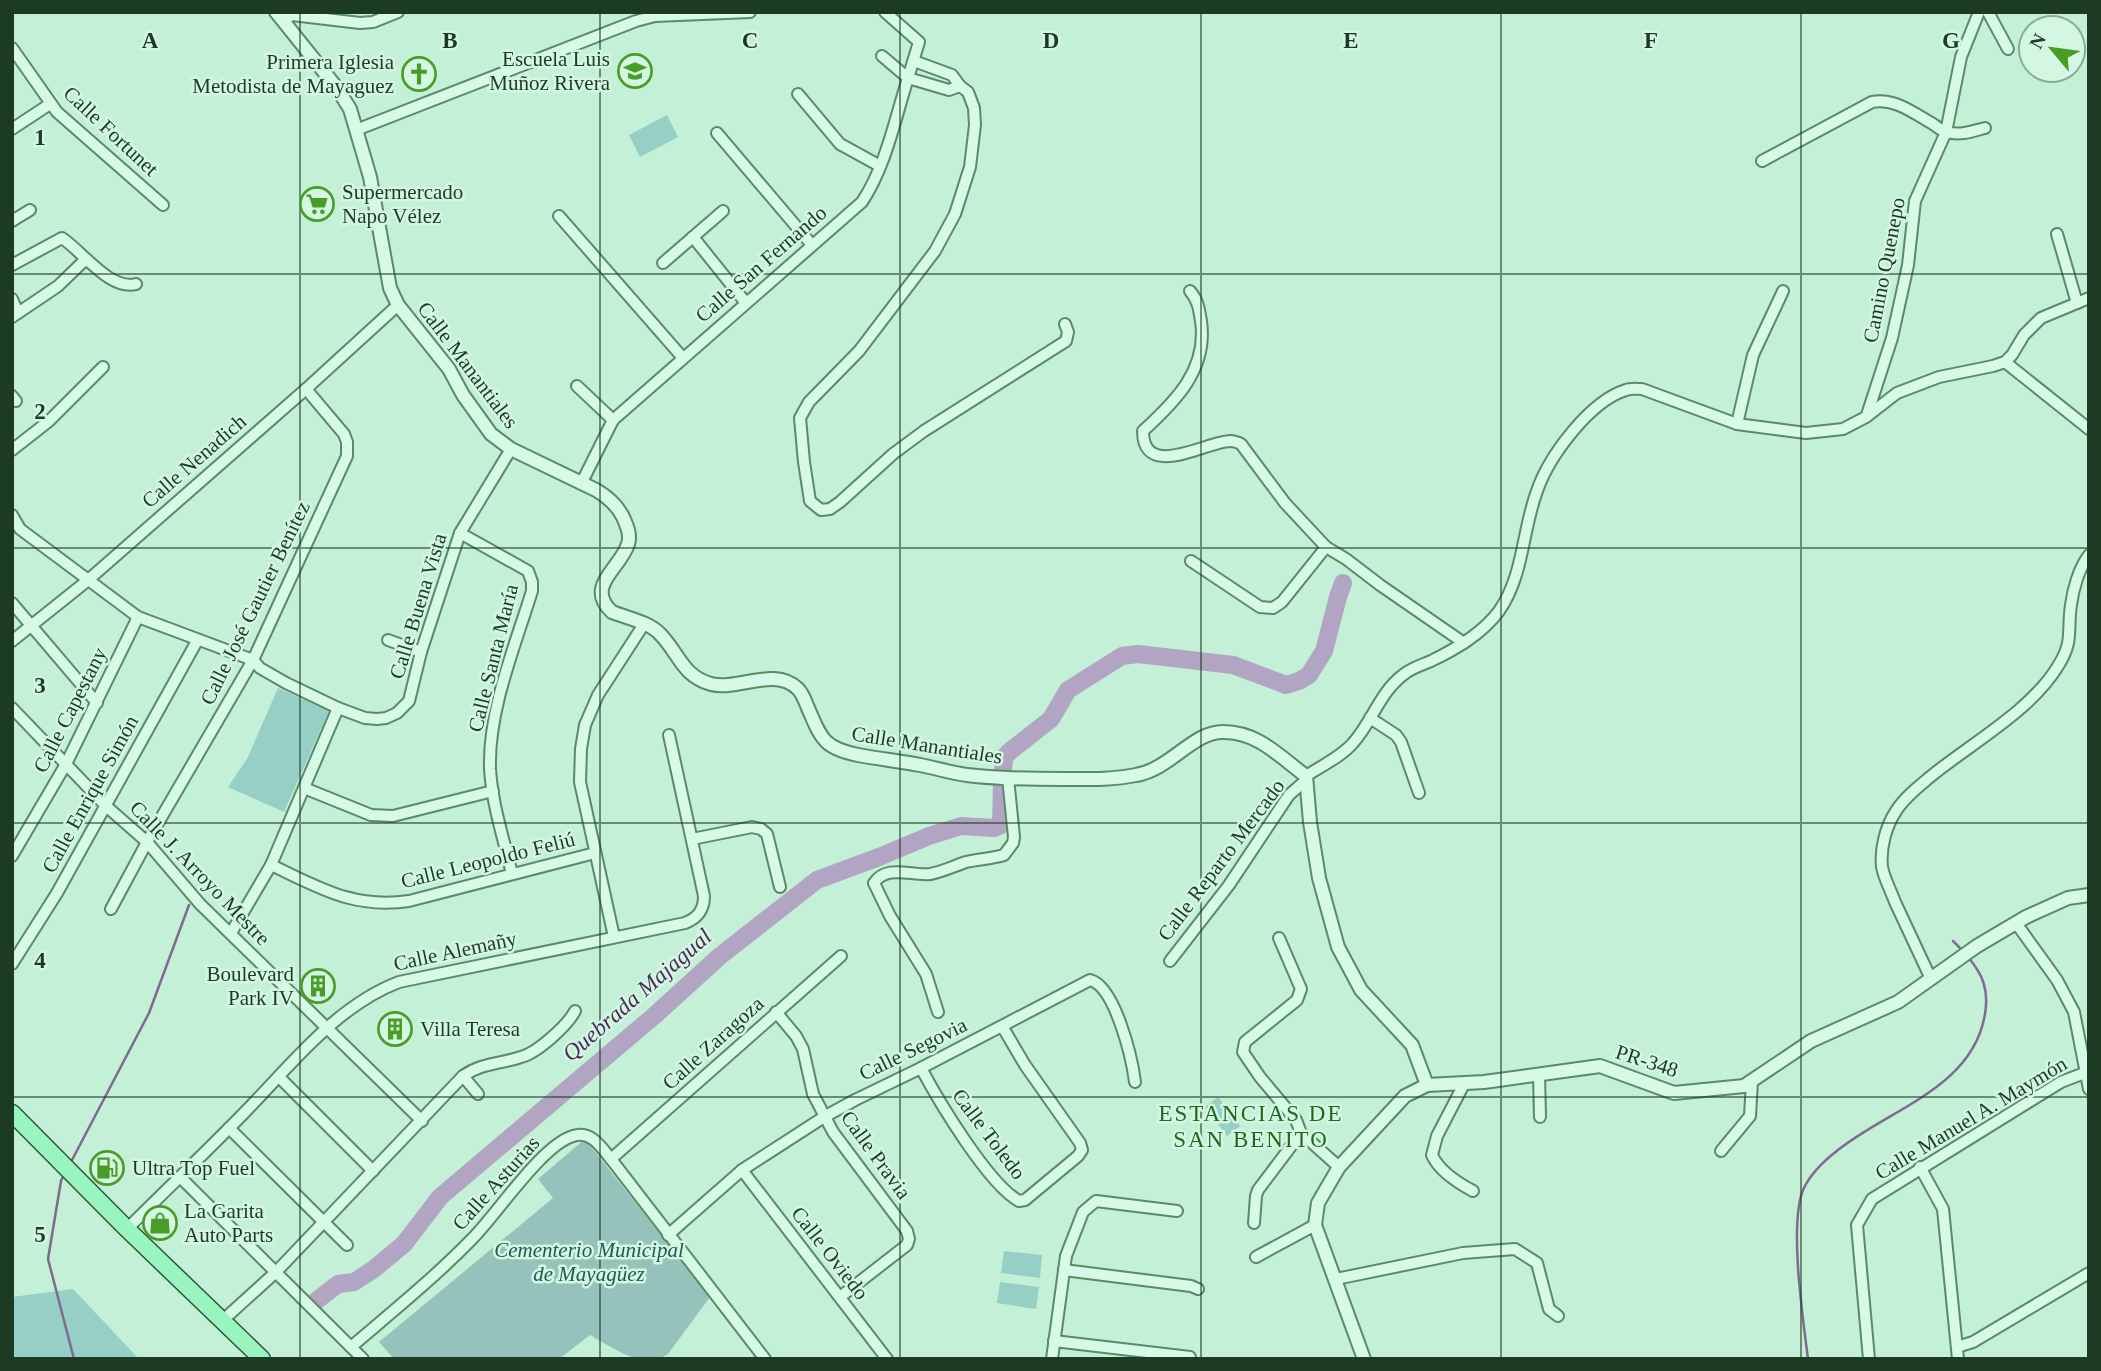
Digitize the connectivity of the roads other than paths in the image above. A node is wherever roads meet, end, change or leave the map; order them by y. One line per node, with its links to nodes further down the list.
1 (398, 12): 6 (street)
2 (750, 12): 17 (street)
3 (885, 12): 10 (street)
4 (1979, 12): 19 (street, Camino Quenepo)
5 (1988, 12): 7 (street)
6 (280, 16): 17 (street, Calle Manantiales)
7 (2008, 49)
8 (13, 50): 14 (street, Calle Fortunet)
9 (882, 56): 11 (street)
10 (914, 61): 11 (street, Calle San Fernando); 12 (street)
11 (908, 78): 12 (street); 21 (street, Calle San Fernando)
12 (960, 86): 42 (street)
13 (797, 94): 21 (street)
14 (50, 104): 16 (street); 22 (street, Calle Fortunet)
15 (1985, 128): 19 (street)
16 (12, 129)
17 (356, 130): 40 (street, Calle Manantiales)
18 (717, 132): 29 (street)
19 (1946, 132): 20 (street); 48 (street, Camino Quenepo)
20 (1762, 161)
21 (880, 166): 29 (street, Calle San Fernando)
22 (163, 205)
23 (30, 210): 26 (street)
24 (723, 211): 28 (street)
25 (559, 216): 43 (street)
26 (12, 221)
27 (2057, 234): 39 (street)
28 (693, 237): 31 (street); 38 (street)
29 (812, 245): 38 (street, Calle San Fernando)
30 (86, 259): 32 (street); 33 (street); 41 (street)
31 (663, 262)
32 (12, 265)
33 (136, 284)
34 (1190, 291): 58 (street)
35 (1783, 291): 50 (street)
36 (2089, 298): 39 (street)
37 (12, 299): 41 (street)
38 (746, 303): 43 (street, Calle San Fernando)
39 (2077, 303): 44 (street)
40 (398, 305): 47 (street, Calle Nenadich); 52 (street, Calle Manantiales)
41 (15, 315)
42 (1065, 324)
43 (683, 358): 49 (street, Calle San Fernando)
44 (2005, 362): 48 (street, Calle Reparto Mercado); 51 (street)
45 (103, 367): 53 (street)
46 (577, 386): 49 (street)
47 (306, 389): 61 (street, Calle Nenadich); 71 (street, Calle José Gautier Benítez)
48 (1866, 417): 50 (street, Calle Reparto Mercado)
49 (613, 420): 54 (street, Calle San Fernando)
50 (1737, 424): 69 (street, Calle Reparto Mercado)
51 (2089, 429)
52 (511, 449): 54 (street, Calle Manantiales); 57 (street, Calle Buena Vista)
53 (12, 450)
54 (582, 482): 64 (street, Calle Manantiales)
55 (12, 515): 56 (street, Calle Buena Vista)
56 (16, 533): 61 (street, Calle Buena Vista)
57 (460, 533): 70 (street, Calle Buena Vista); 81 (street, Calle Santa María)
58 (1326, 547): 60 (street); 69 (street)
59 (2089, 555): 100 (street)
60 (1191, 561)
61 (87, 580): 63 (street, Calle Buena Vista); 65 (street, Calle Nenadich)
62 (12, 603): 65 (street)
63 (138, 617): 66 (street, Calle Buena Vista); 72 (street, Calle Capestany)
64 (644, 624): 78 (street, Calle Manantiales); 86 (street)
65 (31, 626): 68 (street, Calle Nenadich); 72 (street)
66 (197, 640): 71 (street, Calle Buena Vista); 83 (street, Calle Enrique Simón)
67 (388, 640): 70 (street)
68 (12, 641)
69 (1464, 643): 75 (street, Calle Reparto Mercado)
70 (421, 652): 74 (street, Calle Buena Vista)
71 (253, 660): 74 (street, Calle Buena Vista); 85 (street, Calle José Gautier Benítez)
72 (97, 703): 77 (street, Calle Capestany)
73 (12, 708): 77 (street, Calle J. Arroyo Mestre)
74 (338, 708): 80 (street)
75 (1370, 718): 79 (street, Calle Reparto Mercado); 82 (street)
76 (669, 735): 84 (street, Calle Alemañy)
77 (66, 764): 83 (street, Calle J. Arroyo Mestre); 87 (street, Calle Capestany)
78 (1008, 778): 79 (street, Calle Manantiales); 103 (street)
79 (1305, 779): 98 (street, Calle Reparto Mercado); 114 (street)
80 (304, 788): 81 (street); 88 (street)
81 (493, 791): 89 (street, Calle Santa María)
82 (1419, 793)
83 (106, 806): 85 (street, Calle J. Arroyo Mestre); 99 (street, Calle Enrique Simón)
84 (692, 839): 90 (street); 95 (street, Calle Alemañy)
85 (147, 842): 92 (street, Calle José Gautier Benítez); 94 (street, Calle J. Arroyo Mestre)
86 (595, 853): 89 (street, Calle Leopoldo Feliú); 95 (street)
87 (12, 856)
88 (271, 865): 89 (street, Calle Leopoldo Feliú); 94 (street)
89 (512, 874)
90 (780, 887)
91 (2089, 895): 93 (street, PR-348 / PR-348)
92 (111, 909)
93 (2016, 923): 100 (street, PR-348 / PR-348); 107 (street)
94 (231, 933): 105 (street, Calle J. Arroyo Mestre)
95 (614, 937): 105 (street, Calle Alemañy)
96 (1279, 938): 122 (street)
97 (841, 956): 102 (street, Calle Zaragoza)
98 (1170, 961)
99 (12, 964)
100 (1931, 979): 111 (street, PR-348 / PR-348)
101 (575, 1011): 109 (street)
102 (776, 1012): 118 (street, Calle Pravia); 124 (street, Calle Zaragoza)
103 (938, 1012)
104 (1002, 1026): 106 (street, Calle Segovia); 106 (street, Calle Toledo); 112 (street, Calle Segovia)
105 (327, 1027): 110 (street, Calle Alemañy); 120 (street, Calle J. Arroyo Mestre)
106 (921, 1068): 118 (street, Calle Segovia)
107 (2087, 1072): 115 (street); 126 (street, Calle Manuel A. Maymón)
108 (1539, 1075): 111 (street, PR-348 / PR-348); 113 (street, PR-348 / PR-348); 119 (street)
109 (463, 1076): 116 (street); 120 (street)
110 (279, 1077): 121 (street, Calle Alemañy); 128 (street)
111 (1752, 1081): 123 (street)
112 (1135, 1082)
113 (1464, 1084): 114 (street, PR-348 / PR-348); 130 (street)
114 (1427, 1085): 125 (street)
115 (2089, 1089)
116 (478, 1094)
117 (12, 1113): 135 (main road)
118 (824, 1117): 127 (street, Calle Segovia); 144 (street, Calle Pravia)
119 (1540, 1117)
120 (422, 1121): 128 (street)
121 (229, 1128): 129 (street, Calle Alemañy); 132 (street)
122 (1301, 1133): 125 (street); 133 (street)
123 (1721, 1152)
124 (611, 1159): 136 (street, Calle Asturias); 148 (street, Calle Asturias)
125 (1339, 1167): 134 (street)
126 (1920, 1167): 149 (street); 157 (street, Calle Manuel A. Maymón)
127 (742, 1170): 136 (street, Calle Segovia); 144 (street, Calle Oviedo)
128 (373, 1171): 132 (street)
129 (180, 1177): 135 (street, Calle Alemañy); 140 (street)
130 (1473, 1191)
131 (1177, 1211): 139 (street)
132 (324, 1222): 137 (street); 140 (street)
133 (1254, 1223)
134 (1315, 1225): 138 (street); 142 (street)
135 (127, 1229): 146 (main road)
136 (668, 1235): 153 (street, Calle Asturias)
137 (347, 1245)
138 (1256, 1257)
139 (1064, 1270): 143 (street); 147 (street)
140 (276, 1272): 146 (street); 148 (street)
141 (2089, 1273): 149 (street)
142 (1336, 1279): 145 (street); 156 (street)
143 (1198, 1289)
144 (840, 1297): 154 (street, Calle Oviedo)
145 (1558, 1316)
146 (222, 1321): 151 (main road)
147 (1055, 1341): 150 (street); 155 (street)
148 (351, 1347): 152 (street)
149 (1958, 1353)
150 (1190, 1357)
151 (262, 1359)
152 (363, 1359)
153 (765, 1359)
154 (887, 1359)
155 (1052, 1359)
156 (1364, 1359)
157 (1869, 1359)

